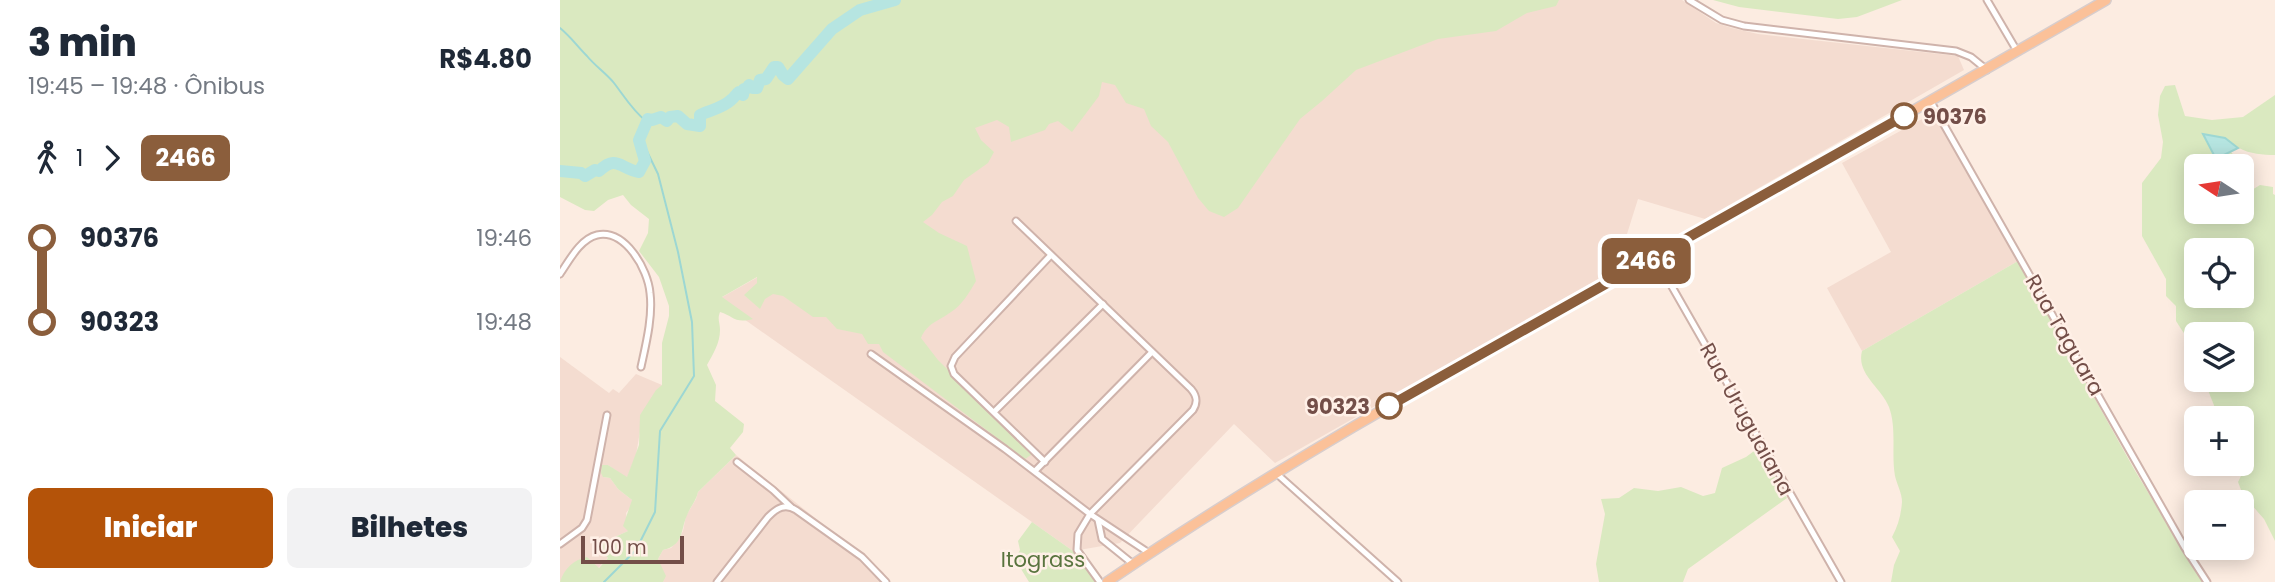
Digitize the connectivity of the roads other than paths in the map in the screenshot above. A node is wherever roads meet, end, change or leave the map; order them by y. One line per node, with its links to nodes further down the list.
1 (1689, 0): 5 (street)
2 (1987, 0): 4 (street)
3 (2106, 0): 4 (main road)
4 (2017, 51): 5 (main road)
5 (1987, 70): 6 (main road)
6 (1931, 102): 9 (main road); 34 (street, Rua Taguara)
7 (1016, 221): 8 (street)
8 (1051, 255): 11 (street); 15 (street)
9 (1655, 257): 22 (main road); 33 (street, Rua Uruguaiana)
10 (560, 274): 14 (street)
11 (1103, 304): 12 (street); 15 (street)
12 (1152, 352): 19 (street); 24 (street)
13 (871, 354): 20 (street)
14 (641, 367)
15 (995, 411): 17 (street)
16 (607, 415): 26 (street)
17 (1037, 454): 19 (street); 20 (street)
18 (737, 462): 23 (street)
19 (1045, 462): 21 (street)
20 (1026, 464): 21 (street)
21 (1035, 471): 24 (street)
22 (1277, 474): 27 (main road); 32 (street)
23 (791, 507): 29 (street); 30 (street)
24 (1090, 514): 25 (street); 31 (street)
25 (1098, 520): 27 (street); 28 (street)
26 (560, 544)
27 (1149, 554): 28 (main road)
28 (1133, 564): 31 (main road)
29 (718, 582)
30 (886, 582)
31 (1106, 582)
32 (1398, 582)
33 (1841, 582)
34 (2207, 582)

